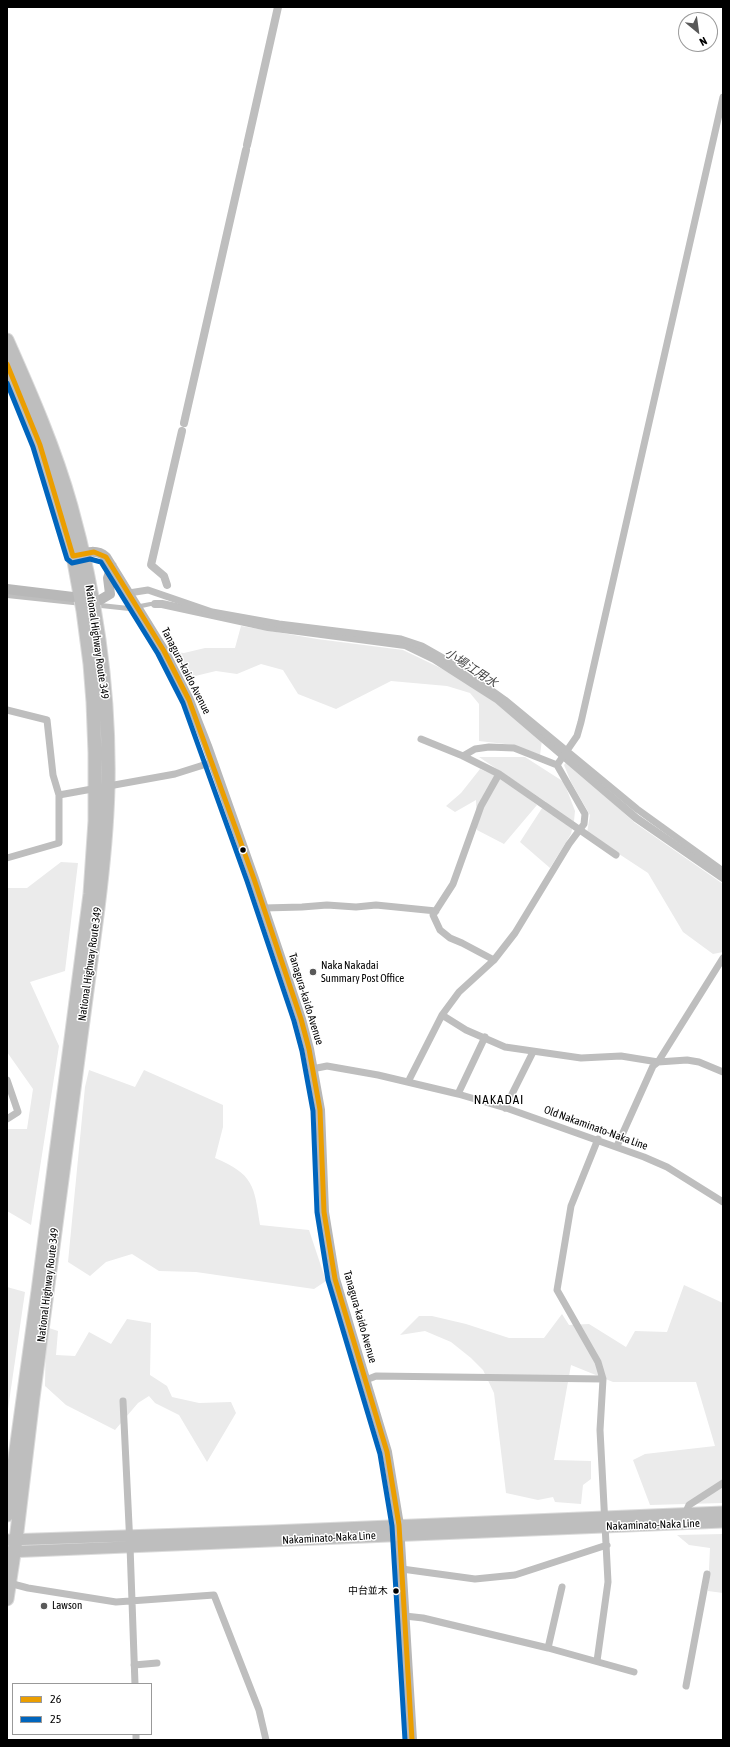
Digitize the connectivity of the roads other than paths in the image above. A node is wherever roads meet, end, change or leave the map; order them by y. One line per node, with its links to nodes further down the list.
1 (723, 97): 13 (street)
2 (7, 340): 4 (highway, National Highway Route 349)
3 (7, 364): 4 (highway, National Highway Route 349)
4 (78, 555): 5 (street, Tanagura-kaido Avenue); 16 (highway, National Highway Route 349)
5 (112, 566): 7 (street, Tanagura-kaido Avenue); 9 (street)
6 (7, 589): 8 (street)
7 (129, 593): 13 (street); 14 (street, Tanagura-kaido Avenue)
8 (73, 597)
9 (100, 600)
10 (7, 710): 17 (street)
11 (421, 739): 12 (street)
12 (463, 756): 13 (street); 15 (street)
13 (562, 757): 18 (street); 21 (street)
14 (213, 762): 16 (street); 22 (street, Tanagura-kaido Avenue)
15 (499, 774): 18 (street); 23 (street)
16 (102, 788): 17 (street); 40 (highway, National Highway Route 349)
17 (59, 795): 20 (street)
18 (579, 830): 19 (street); 25 (street)
19 (616, 855)
20 (7, 858)
21 (723, 871)
22 (264, 908): 23 (street); 30 (street, Tanagura-kaido Avenue)
23 (436, 911): 25 (street)
24 (723, 958): 29 (street)
25 (494, 960): 26 (street)
26 (442, 1015): 27 (street); 33 (street)
27 (485, 1037): 28 (street); 34 (street)
28 (533, 1052): 29 (street); 35 (street)
29 (658, 1062): 31 (street); 38 (street)
30 (312, 1069): 33 (street, Old Nakaminato-Naka Line); 42 (street, Tanagura-kaido Avenue)
31 (723, 1072)
32 (7, 1080): 36 (street)
33 (408, 1082): 34 (street, Old Nakaminato-Naka Line)
34 (458, 1094): 35 (street, Old Nakaminato-Naka Line)
35 (505, 1108): 37 (street, Old Nakaminato-Naka Line)
36 (7, 1119)
37 (598, 1140): 38 (street, Old Nakaminato-Naka Line); 41 (street)
38 (617, 1146): 39 (street, Old Nakaminato-Naka Line)
39 (723, 1202)
40 (45, 1270): 47 (highway, National Highway Route 349); 53 (highway, National Highway Route 349)
41 (603, 1379): 42 (street); 48 (street)
42 (366, 1380): 50 (street, Tanagura-kaido Avenue)
43 (123, 1401): 51 (street)
44 (723, 1483): 46 (street)
45 (723, 1512): 46 (main road, Nakaminato-Naka Line)
46 (685, 1514): 48 (main road, Nakaminato-Naka Line)
47 (7, 1515)
48 (605, 1522): 49 (main road, Nakaminato-Naka Line); 50 (main road, Nakaminato-Naka Line); 52 (street)
49 (723, 1522)
50 (400, 1530): 51 (main road, Nakaminato-Naka Line); 54 (street, Tanagura-kaido Avenue)
51 (130, 1541): 53 (main road, Nakaminato-Naka Line); 59 (street)
52 (607, 1545): 54 (street); 62 (street)
53 (11, 1546): 56 (highway, National Highway Route 349)
54 (402, 1569): 60 (street, Tanagura-kaido Avenue)
55 (707, 1574): 67 (street)
56 (9, 1583): 58 (highway, National Highway Route 349); 59 (street)
57 (562, 1587): 61 (street)
58 (7, 1599)
59 (132, 1601): 64 (street); 68 (street)
60 (405, 1616): 61 (street); 69 (street, Tanagura-kaido Avenue)
61 (548, 1648): 62 (street)
62 (597, 1661): 65 (street)
63 (156, 1663): 64 (street)
64 (134, 1665): 66 (street)
65 (634, 1672)
66 (134, 1683)
67 (686, 1686)
68 (266, 1740)
69 (412, 1740)

